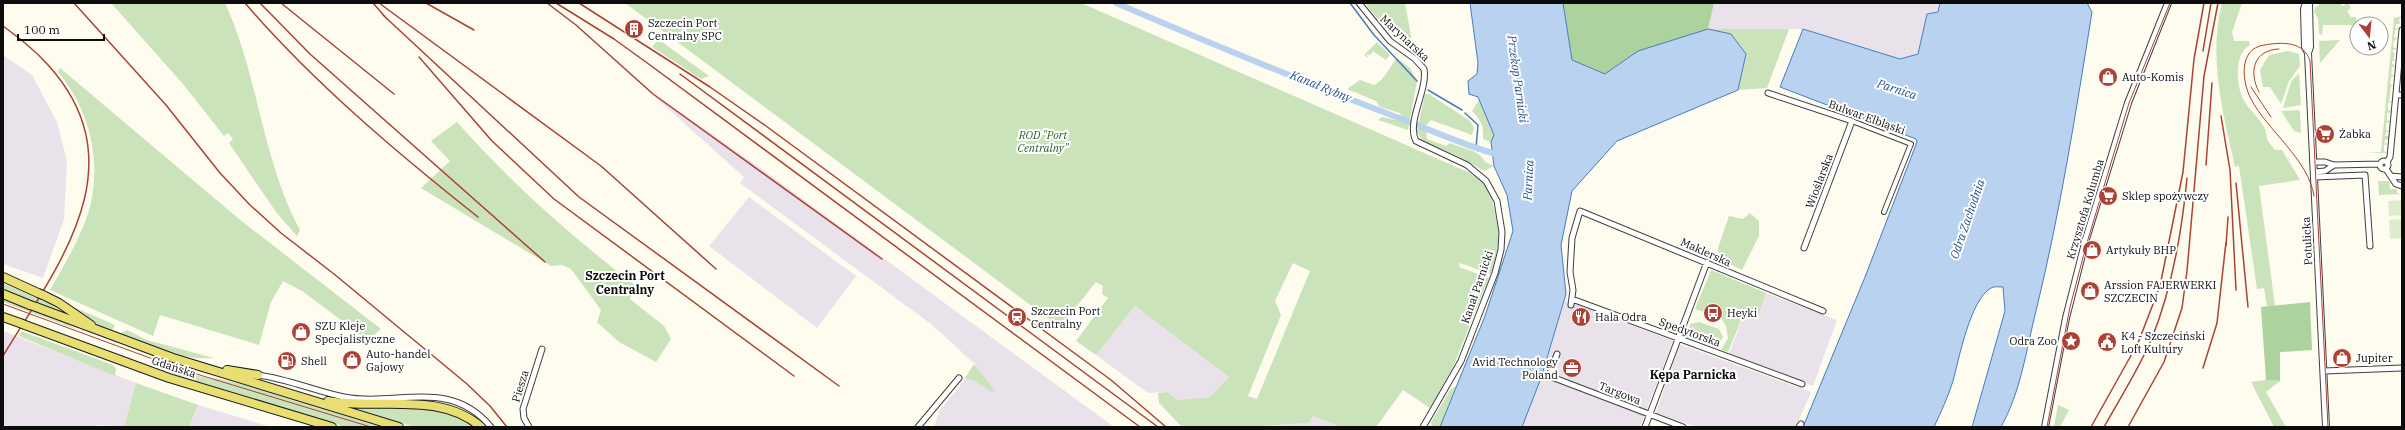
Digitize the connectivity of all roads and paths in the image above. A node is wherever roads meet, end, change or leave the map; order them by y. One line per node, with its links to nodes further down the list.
1 (1359, 3): 10 (street, Marynarska)
2 (2168, 3): 53 (street, Krzysztofa Kolumba)
3 (2308, 3): 11 (street, Potulicka)
4 (2402, 30): 5 (street)
5 (2401, 58): 7 (street)
6 (1768, 93): 9 (street, Bulwar Elbląski)
7 (2396, 94): 8 (street); 12 (street)
8 (2402, 95)
9 (1852, 121): 20 (street, Bulwar Elbląski); 22 (street, Wioślarska)
10 (1414, 138): 50 (street, Kanał Parnicki)
11 (2313, 162): 14 (street); 16 (street, Potulicka)
12 (2387, 162): 13 (street); 15 (street)
13 (2380, 164): 14 (street); 15 (street)
14 (2334, 165): 16 (street)
15 (2386, 169): 17 (street)
16 (2314, 174): 21 (street); 36 (street, Potulicka)
17 (2391, 176): 18 (street); 19 (street)
18 (2402, 177)
19 (2402, 186)
20 (1884, 212)
21 (2370, 246)
22 (1804, 248)
23 (1707, 262): 26 (street, Maklerska); 28 (street, Maklerska); 31 (street)
24 (3, 277): 30 (main road)
25 (3, 294): 30 (main road, Gdańska)
26 (1572, 299): 27 (street); 31 (street, Spedytorska)
27 (1571, 305)
28 (1822, 311)
29 (3, 318): 42 (main road, Gdańska)
30 (96, 330): 34 (main road, Gdańska)
31 (1678, 338): 39 (street, Spedytorska); 41 (street)
32 (542, 349): 48 (street, Piesza)
33 (1557, 354): 41 (street, Targowa)
34 (202, 367): 37 (main road); 40 (main road, Gdańska)
35 (2402, 368): 36 (street)
36 (2324, 371): 54 (street, Potulicka)
37 (258, 375): 47 (street)
38 (959, 378): 49 (street)
39 (1802, 384)
40 (288, 393): 45 (main road, Gdańska); 46 (main road)
41 (1650, 415): 51 (street); 52 (street, Targowa)
42 (299, 417): 43 (main road); 44 (main road, Gdańska)
43 (320, 427)
44 (332, 427)
45 (399, 427)
46 (481, 427)
47 (491, 427)
48 (529, 427)
49 (918, 427)
50 (1423, 427)
51 (1645, 427)
52 (1683, 427)
53 (2045, 427)
54 (2326, 427)

